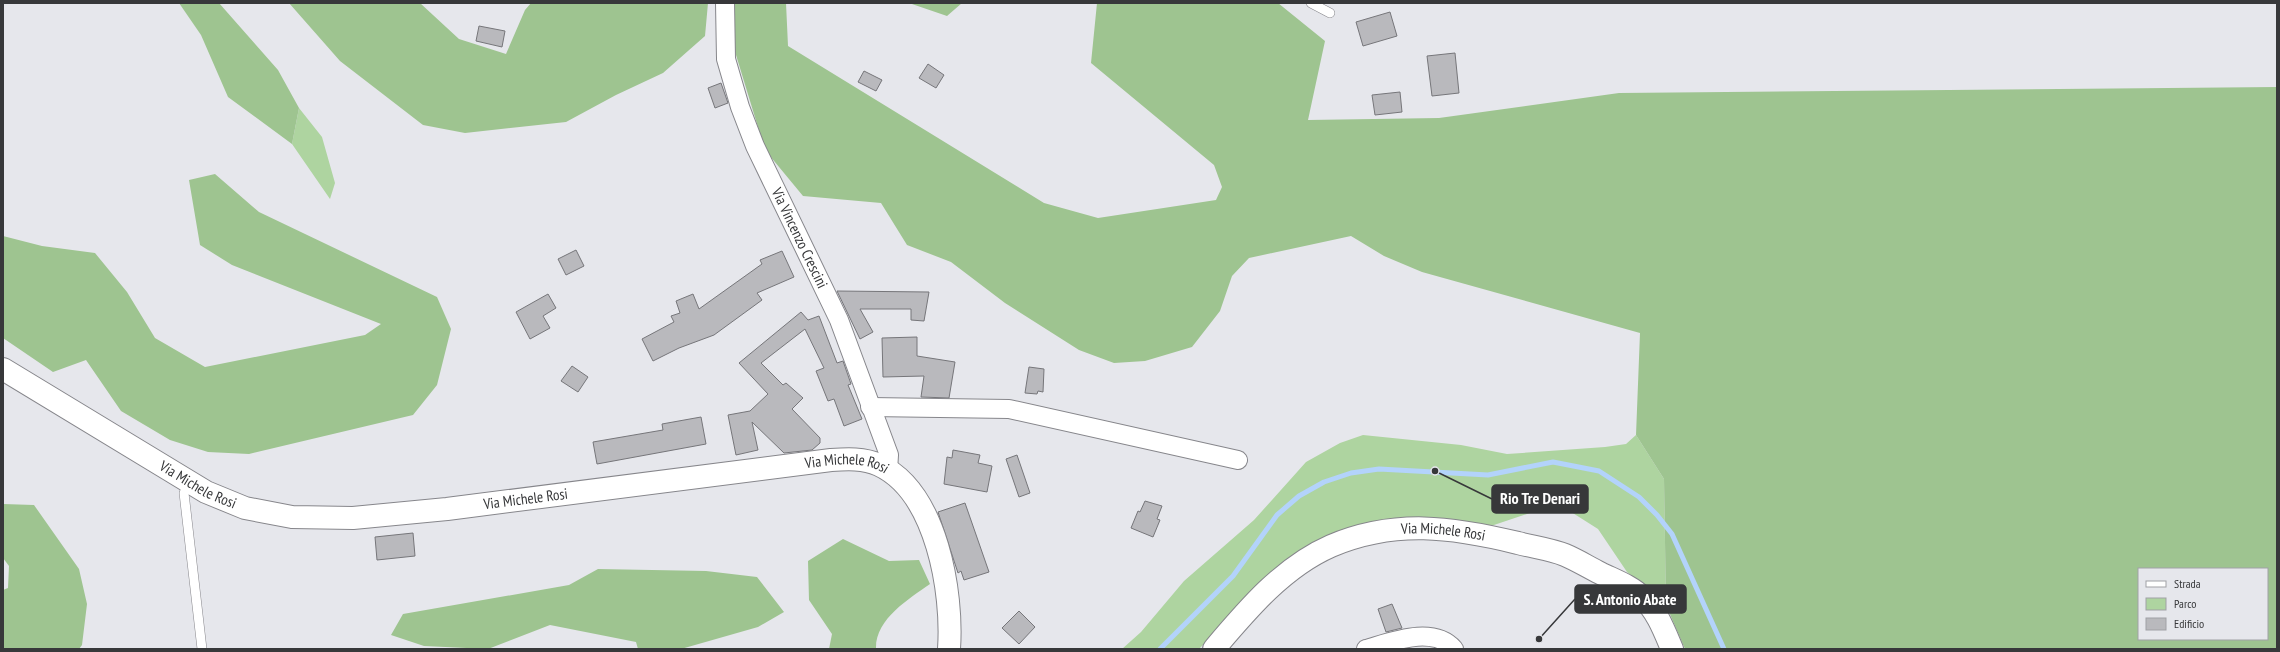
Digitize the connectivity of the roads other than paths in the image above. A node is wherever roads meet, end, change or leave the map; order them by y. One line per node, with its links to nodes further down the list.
1 (725, 3): 5 (street, Via Vincenzo Crescini)
2 (1312, 3): 3 (lane)
3 (1330, 13)
4 (3, 369): 8 (street, Via Michele Rosi)
5 (870, 407): 6 (street); 7 (street, Via Vincenzo Crescini)
6 (1238, 460)
7 (888, 471): 8 (street, Via Michele Rosi); 10 (street, Via Michele Rosi)
8 (189, 482): 9 (lane)
9 (202, 649)
10 (949, 649)
11 (1214, 649): 14 (street, Via Michele Rosi)
12 (1366, 649): 13 (street)
13 (1454, 649)
14 (1672, 649)

